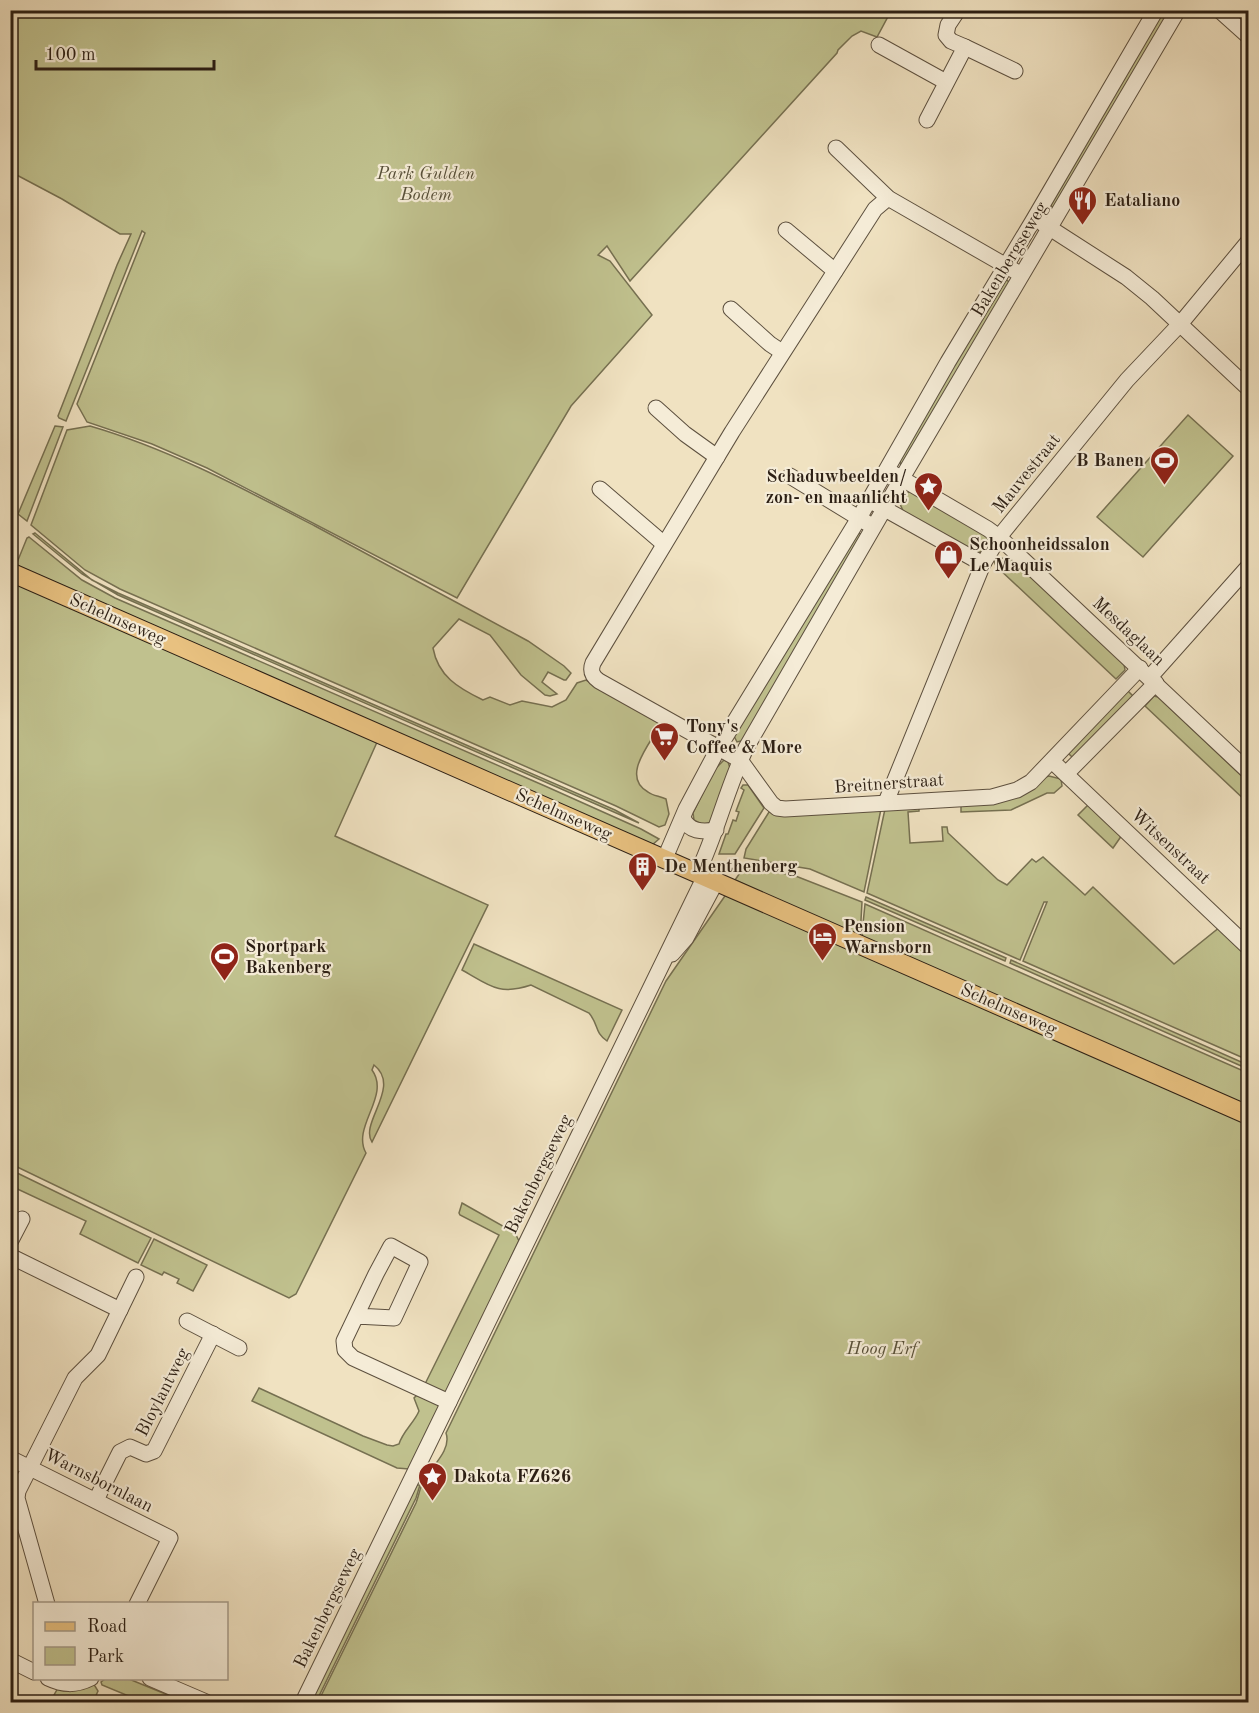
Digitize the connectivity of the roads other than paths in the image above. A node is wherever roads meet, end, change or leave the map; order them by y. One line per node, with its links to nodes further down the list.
1 (958, 10): 9 (street)
2 (1156, 10): 15 (street, Bakenbergseweg)
3 (1178, 10): 16 (street, Bakenbergseweg)
4 (1219, 10): 7 (street)
5 (1243, 10): 6 (street)
6 (1248, 15)
7 (1248, 36)
8 (879, 45): 11 (street)
9 (965, 47): 10 (street); 11 (street)
10 (1015, 71)
11 (946, 82): 12 (street)
12 (927, 120)
13 (836, 148): 14 (street)
14 (888, 198): 19 (street); 20 (street)
15 (1034, 219): 16 (street); 19 (street, Bakenbergseweg)
16 (1050, 228): 21 (street, Bakenbergseweg); 23 (street)
17 (786, 230): 20 (street)
18 (1248, 242): 23 (street, Mauvestraat)
19 (1006, 266): 21 (street); 28 (street, Bakenbergseweg)
20 (835, 271): 24 (street)
21 (1022, 275): 30 (street, Bakenbergseweg)
22 (731, 309): 24 (street)
23 (1181, 323): 25 (street); 36 (street, Mauvestraat)
24 (782, 352): 27 (street)
25 (1248, 388)
26 (656, 408): 27 (street)
27 (717, 458): 37 (street)
28 (886, 470): 30 (street, Mesdaglaan); 32 (street, Bakenbergseweg)
29 (790, 476): 34 (street)
30 (902, 478): 33 (street, Bakenbergseweg); 36 (street, Mesdaglaan)
31 (600, 489): 37 (street)
32 (870, 500): 33 (street); 34 (street, Bakenbergseweg)
33 (885, 509): 35 (street, Bakenbergseweg); 38 (street)
34 (859, 518): 35 (street); 42 (street, Bakenbergseweg)
35 (875, 527): 43 (street, Bakenbergseweg)
36 (999, 537): 38 (street, Mauvestraat); 41 (street, Mesdaglaan)
37 (664, 543): 42 (street)
38 (983, 564): 47 (street, Mauvestraat)
39 (1248, 567): 41 (street, Breitnerstraat)
40 (10, 572): 50 (main road, Schelmseweg)
41 (1148, 676): 44 (street, Breitnerstraat); 45 (street, Mesdaglaan); 46 (street, Breitnerstraat)
42 (718, 749): 43 (street); 48 (street, Bakenbergseweg)
43 (740, 760): 47 (street, Breitnerstraat); 49 (street, Bakenbergseweg)
44 (1052, 760): 46 (street); 47 (street, Breitnerstraat)
45 (1248, 771)
46 (1066, 774): 52 (street, Witsenstraat)
47 (886, 802)
48 (683, 818): 49 (street); 50 (street, Bakenbergseweg)
49 (716, 830): 51 (street, Bakenbergseweg)
50 (665, 858): 51 (main road, Schelmseweg)
51 (706, 876): 53 (main road, Schelmseweg); 63 (street, Bakenbergseweg)
52 (1248, 947)
53 (1248, 1115)
54 (22, 1219): 55 (street)
55 (10, 1242)
56 (10, 1256): 58 (street)
57 (136, 1277): 58 (street)
58 (120, 1310): 65 (street)
59 (356, 1316): 59 (street); 63 (street)
60 (187, 1321): 61 (street, Bloylantweg)
61 (213, 1334): 62 (street, Bloylantweg); 66 (street, Bloylantweg)
62 (240, 1348)
63 (448, 1402): 75 (street, Bakenbergseweg)
64 (10, 1458): 65 (street, Warnsbornlaan)
65 (29, 1467): 66 (street, Warnsbornlaan); 67 (street)
66 (96, 1500): 68 (street, Warnsbornlaan)
67 (46, 1602)
68 (138, 1602)
69 (10, 1660): 70 (street)
70 (33, 1672)
71 (52, 1680): 72 (street)
72 (85, 1680)
73 (155, 1680): 74 (street)
74 (206, 1702)
75 (303, 1702)

